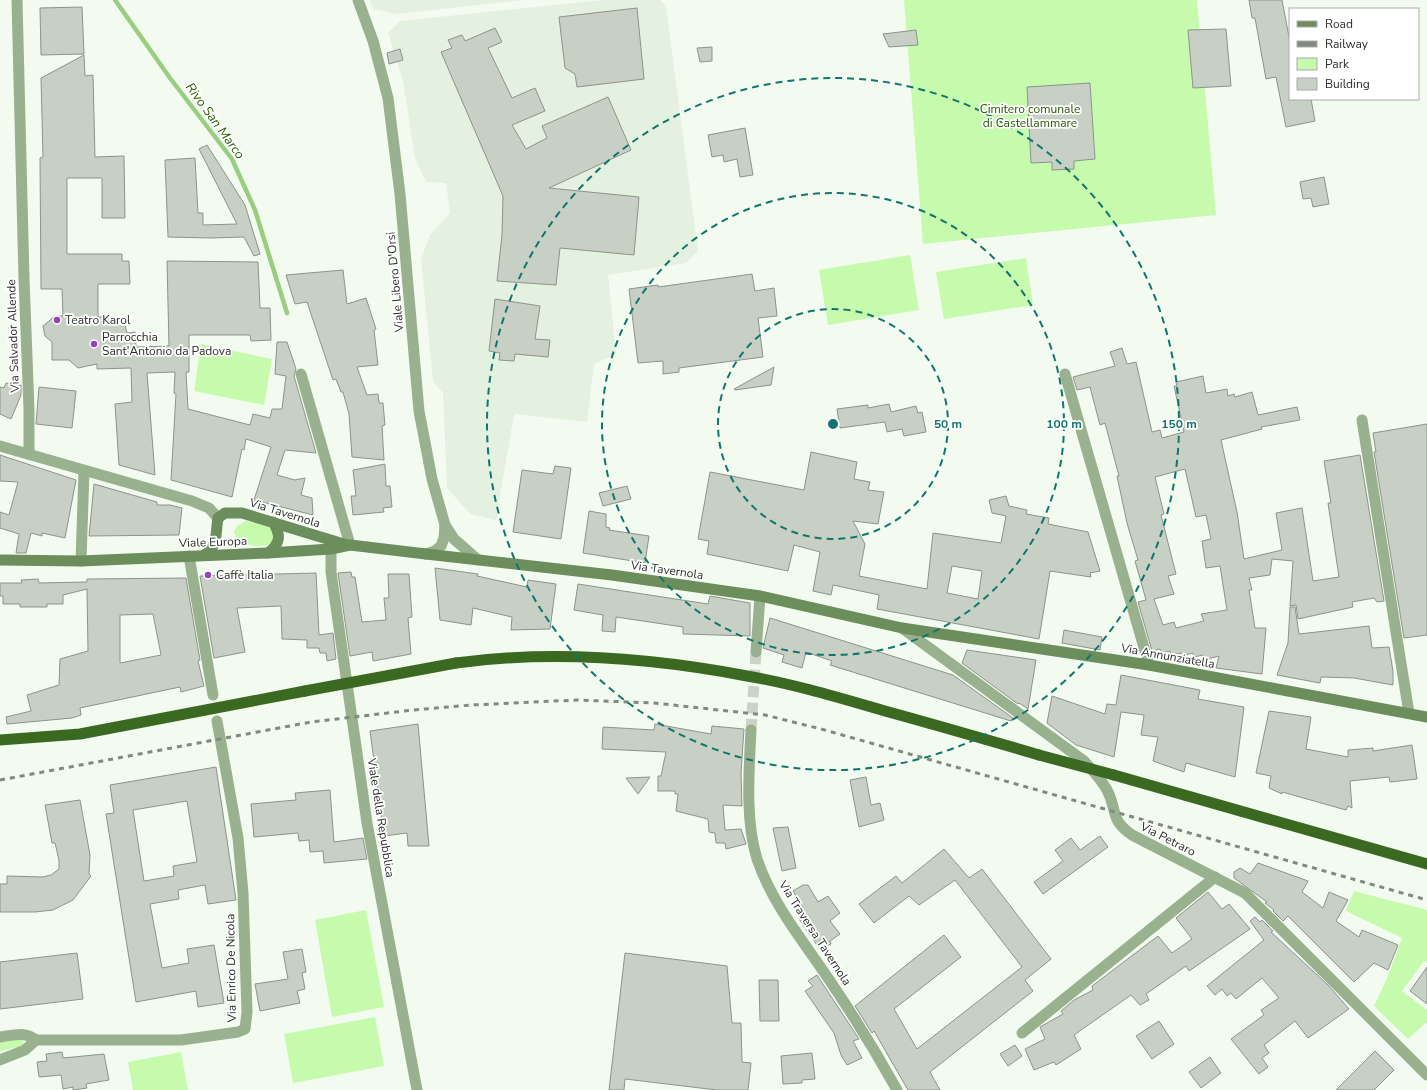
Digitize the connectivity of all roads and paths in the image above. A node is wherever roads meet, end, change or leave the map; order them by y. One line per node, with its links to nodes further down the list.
1 (17, 0): 7 (street, Via Salvador Allende)
2 (358, 0): 11 (street, Viale Libero D'Orsi)
3 (301, 374): 13 (street)
4 (1065, 374): 26 (street)
5 (1362, 420): 28 (street)
6 (0, 446): 7 (street)
7 (29, 454): 8 (street)
8 (84, 471): 9 (street); 22 (street)
9 (218, 518): 10 (main road, Via Tavernola); 12 (main road)
10 (273, 522): 13 (main road, Via Tavernola); 15 (main road)
11 (445, 525): 17 (street, Viale Libero D'Orsi); 21 (street)
12 (215, 543): 16 (main road); 18 (main road)
13 (350, 545): 14 (main road, Viale Europa); 17 (main road, Viale Europa)
14 (331, 549): 15 (main road, Viale Europa); 40 (street, Viale della Repubblica)
15 (268, 553): 16 (main road, Viale Europa)
16 (228, 554): 18 (main road, Viale Europa)
17 (426, 554): 21 (main road, Via Tavernola)
18 (204, 555): 19 (main road, Viale Europa)
19 (189, 556): 22 (main road, Viale Europa); 27 (street)
20 (0, 560): 22 (main road, Viale Europa)
21 (478, 560): 23 (main road, Via Tavernola)
22 (81, 561)
23 (760, 596): 24 (main road, Via Tavernola); 25 (street)
24 (902, 628): 26 (main road, Via Annunziatella); 34 (street, Via Petraro)
25 (756, 652)
26 (1149, 665): 28 (main road, Via Annunziatella)
27 (212, 695)
28 (1409, 713): 29 (main road, Via Annunziatella)
29 (1427, 717)
30 (217, 721): 37 (street, Via Enrico De Nicola)
31 (751, 730): 41 (street, Via Traversa Tavernola)
32 (0, 740): 33 (highway, bridge)
33 (1427, 864)
34 (1215, 877): 35 (street); 39 (street, Via Petraro)
35 (1022, 1033)
36 (0, 1036): 37 (street, Via Enrico De Nicola)
37 (36, 1040): 38 (street)
38 (0, 1060)
39 (1427, 1075)
40 (417, 1090)
41 (897, 1090)

